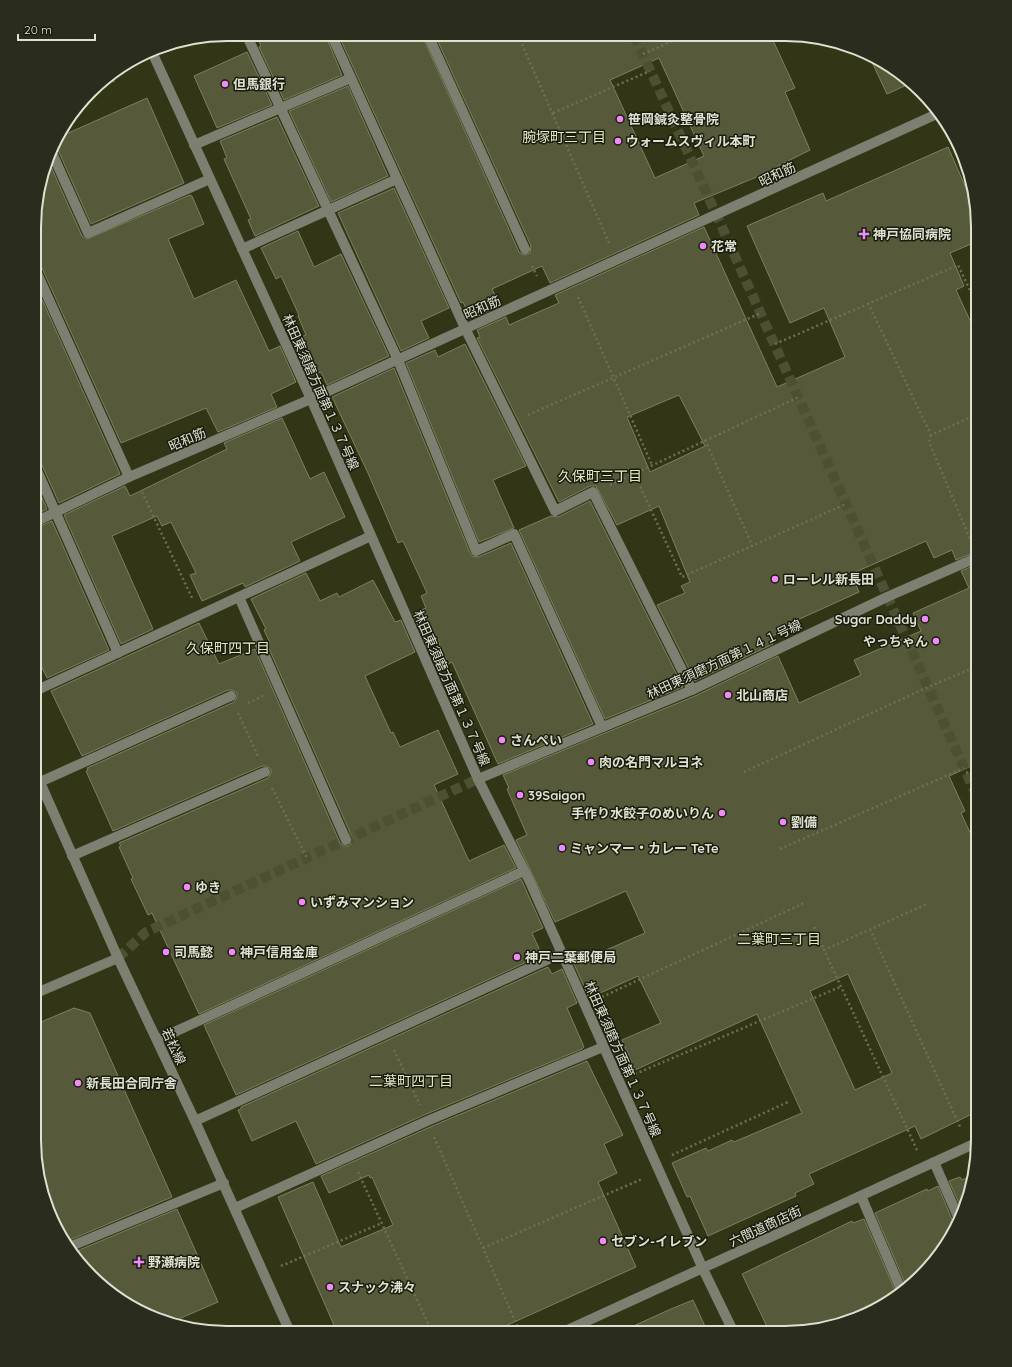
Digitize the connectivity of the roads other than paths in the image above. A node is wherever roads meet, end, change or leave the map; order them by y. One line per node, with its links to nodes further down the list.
1 (249, 41): 6 (street)
2 (334, 41): 5 (street)
3 (431, 41): 14 (street)
4 (154, 56): 8 (street, 林田東須磨方面第１３７号線)
5 (351, 78): 6 (street); 11 (street)
6 (280, 108): 8 (street); 12 (street)
7 (934, 115): 16 (street, 昭和筋)
8 (194, 145): 10 (street, 林田東須磨方面第１３７号線)
9 (54, 158): 10 (street)
10 (210, 179): 13 (street, 林田東須磨方面第１３７号線)
11 (397, 179): 12 (street); 16 (street)
12 (328, 210): 13 (street); 17 (street)
13 (242, 249): 18 (street, 林田東須磨方面第１３７号線)
14 (525, 249)
15 (41, 282): 19 (street)
16 (466, 328): 17 (street, 昭和筋); 28 (street)
17 (398, 360): 18 (street, 昭和筋); 30 (street)
18 (311, 399): 19 (street, 昭和筋); 23 (street, 林田東須磨方面第１３７号線)
19 (132, 476): 21 (street, 昭和筋)
20 (41, 479): 21 (street)
21 (56, 512): 22 (street, 昭和筋); 26 (street)
22 (41, 519)
23 (371, 536): 25 (street); 32 (street, 林田東須磨方面第１３７号線)
24 (971, 560): 28 (street, 林田東須磨方面第１４１号線)
25 (240, 597): 26 (street); 35 (street)
26 (118, 653): 27 (street)
27 (41, 688)
28 (692, 690): 30 (street, 林田東須磨方面第１４１号線)
29 (231, 696): 33 (street)
30 (602, 728): 32 (street, 林田東須磨方面第１４１号線)
31 (265, 772): 36 (street)
32 (478, 779): 37 (street, 林田東須磨方面第１３７号線)
33 (41, 782)
34 (41, 784): 36 (street, 若松線)
35 (346, 840)
36 (72, 856): 39 (street, 若松線)
37 (524, 871): 38 (street, 林田東須磨方面第１３７号線); 41 (street)
38 (562, 953): 42 (street, 林田東須磨方面第１３７号線); 43 (street)
39 (118, 958): 40 (street); 41 (street, 若松線)
40 (41, 991)
41 (157, 1040): 43 (street, 若松線)
42 (603, 1047): 48 (street); 51 (street, 林田東須磨方面第１３７号線)
43 (196, 1121): 46 (street, 若松線)
44 (971, 1145): 45 (street, 六間道商店街)
45 (930, 1164): 47 (street, 六間道商店街); 49 (street)
46 (224, 1183): 48 (street, 若松線); 50 (street)
47 (860, 1196): 51 (street, 六間道商店街); 52 (street)
48 (235, 1208): 53 (street, 若松線)
49 (956, 1213)
50 (73, 1245)
51 (703, 1269): 54 (street, 六間道商店街); 55 (street, 林田東須磨方面第１３７号線)
52 (900, 1287)
53 (287, 1326)
54 (576, 1326)
55 (731, 1326)

